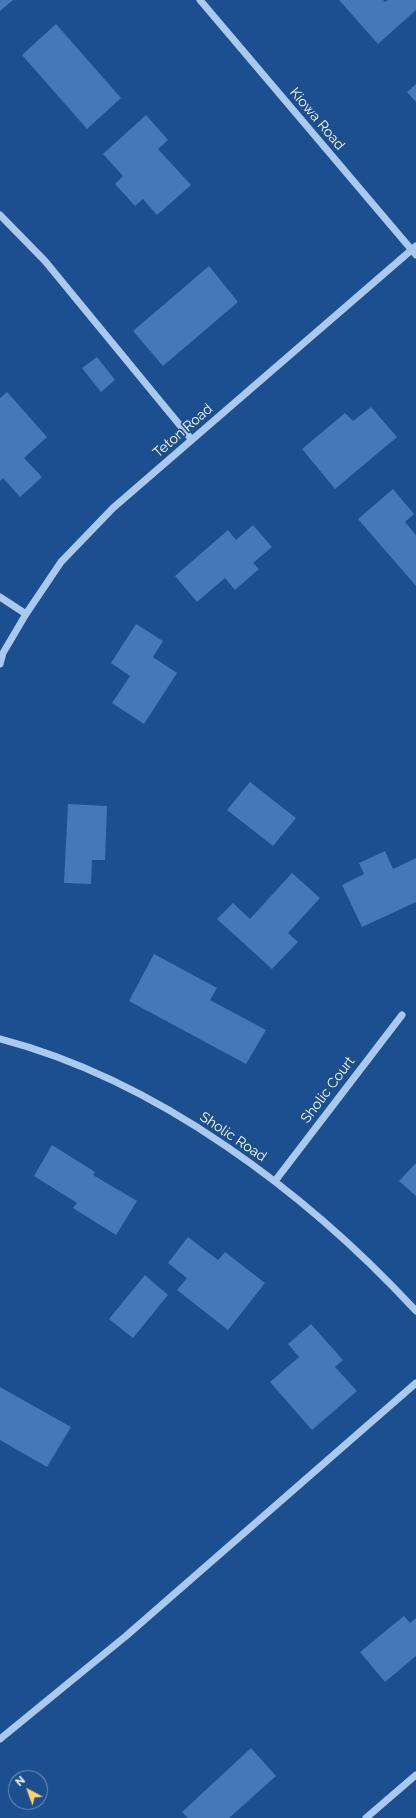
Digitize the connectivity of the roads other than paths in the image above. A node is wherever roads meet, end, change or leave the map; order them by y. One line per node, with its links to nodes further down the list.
1 (200, 0): 3 (street, Kiowa Road)
2 (0, 215): 4 (street)
3 (414, 250): 4 (street, Teton Road)
4 (192, 440): 6 (street, Teton Road)
5 (0, 597): 6 (street)
6 (26, 614): 7 (street, Teton Road)
7 (0, 664)
8 (402, 1014): 10 (street, Sholic Court)
9 (0, 1039): 10 (street, Sholic Road)
10 (275, 1181): 11 (street, Sholic Road)
11 (416, 1311)
12 (416, 1383): 13 (street)
13 (0, 1739)
14 (416, 1775): 15 (street)
15 (366, 1818)

